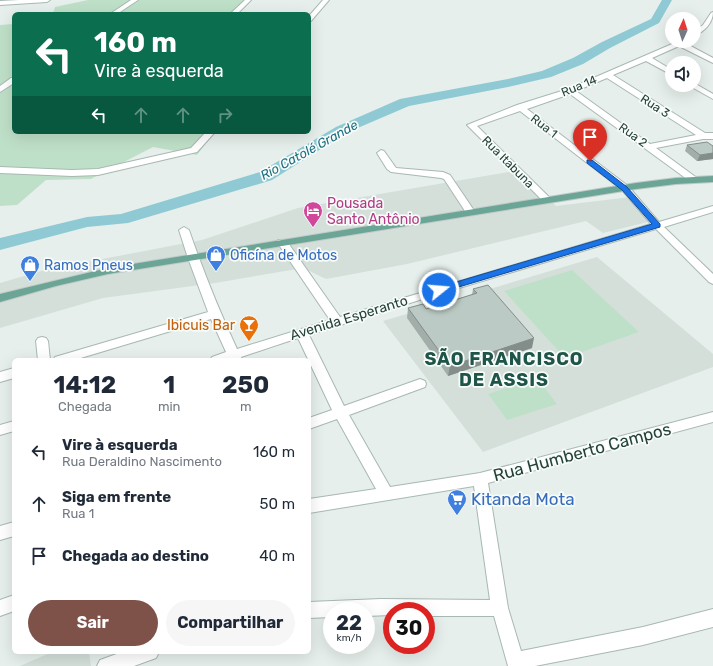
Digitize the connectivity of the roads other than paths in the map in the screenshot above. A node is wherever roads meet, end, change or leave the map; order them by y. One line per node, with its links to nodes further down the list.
1 (47, 0): 5 (street)
2 (135, 0): 6 (street)
3 (248, 0): 7 (street)
4 (326, 0): 9 (street)
5 (0, 3)
6 (116, 12)
7 (234, 12)
8 (713, 14): 10 (street)
9 (311, 18)
10 (705, 26): 11 (street); 12 (street)
11 (701, 29)
12 (713, 30)
13 (669, 48): 15 (street, Rua 14)
14 (692, 48): 16 (street)
15 (646, 58): 17 (street); 18 (street, Rua 14)
16 (713, 61)
17 (665, 69)
18 (608, 75): 22 (street, Rua 14); 27 (street, Rua 3)
19 (12, 81): 20 (street)
20 (0, 90)
21 (701, 90): 23 (street)
22 (571, 91): 24 (street, Rua 14); 29 (street, Rua 2)
23 (713, 97)
24 (520, 107): 25 (street, Rua 14); 34 (street, Rua 1)
25 (471, 124): 35 (street, Rua Itabuna)
26 (209, 134): 31 (street)
27 (703, 136): 28 (street); 29 (street)
28 (713, 136)
29 (649, 147): 33 (street, Rua 2)
30 (380, 153): 37 (street)
31 (0, 170)
32 (713, 179): 33 (main road)
33 (694, 180): 34 (main road)
34 (625, 188): 35 (main road); 38 (street, Rua 1)
35 (546, 199): 37 (main road)
36 (713, 209): 38 (street, Avenida Esperanto)
37 (470, 212): 40 (main road)
38 (657, 225): 42 (street, Rua 1); 45 (street, Avenida Esperanto)
39 (184, 230): 41 (street)
40 (282, 242): 41 (main road); 45 (street)
41 (193, 258): 43 (main road); 44 (street)
42 (713, 280)
43 (0, 298)
44 (215, 314): 48 (street); 50 (street)
45 (337, 322): 46 (street, Avenida Esperanto)
46 (302, 333): 48 (street, Avenida Esperanto); 54 (street)
47 (42, 341): 49 (street)
48 (235, 357)
49 (44, 358)
50 (66, 358)
51 (12, 374): 52 (street)
52 (0, 377)
53 (420, 384): 54 (street)
54 (340, 412): 56 (street); 60 (street)
55 (713, 417): 59 (street, Rua Humberto Campos)
56 (311, 423)
57 (12, 427): 58 (street)
58 (0, 430)
59 (480, 479): 60 (street, Rua Humberto Campos); 66 (street)
60 (386, 493): 61 (street, Rua Humberto Campos)
61 (311, 506)
62 (12, 529): 63 (street)
63 (0, 533)
64 (12, 604): 65 (street)
65 (0, 608)
66 (500, 608): 67 (street); 70 (street)
67 (311, 610)
68 (713, 618): 70 (street)
69 (144, 654): 71 (street)
70 (516, 663)
71 (106, 666)

